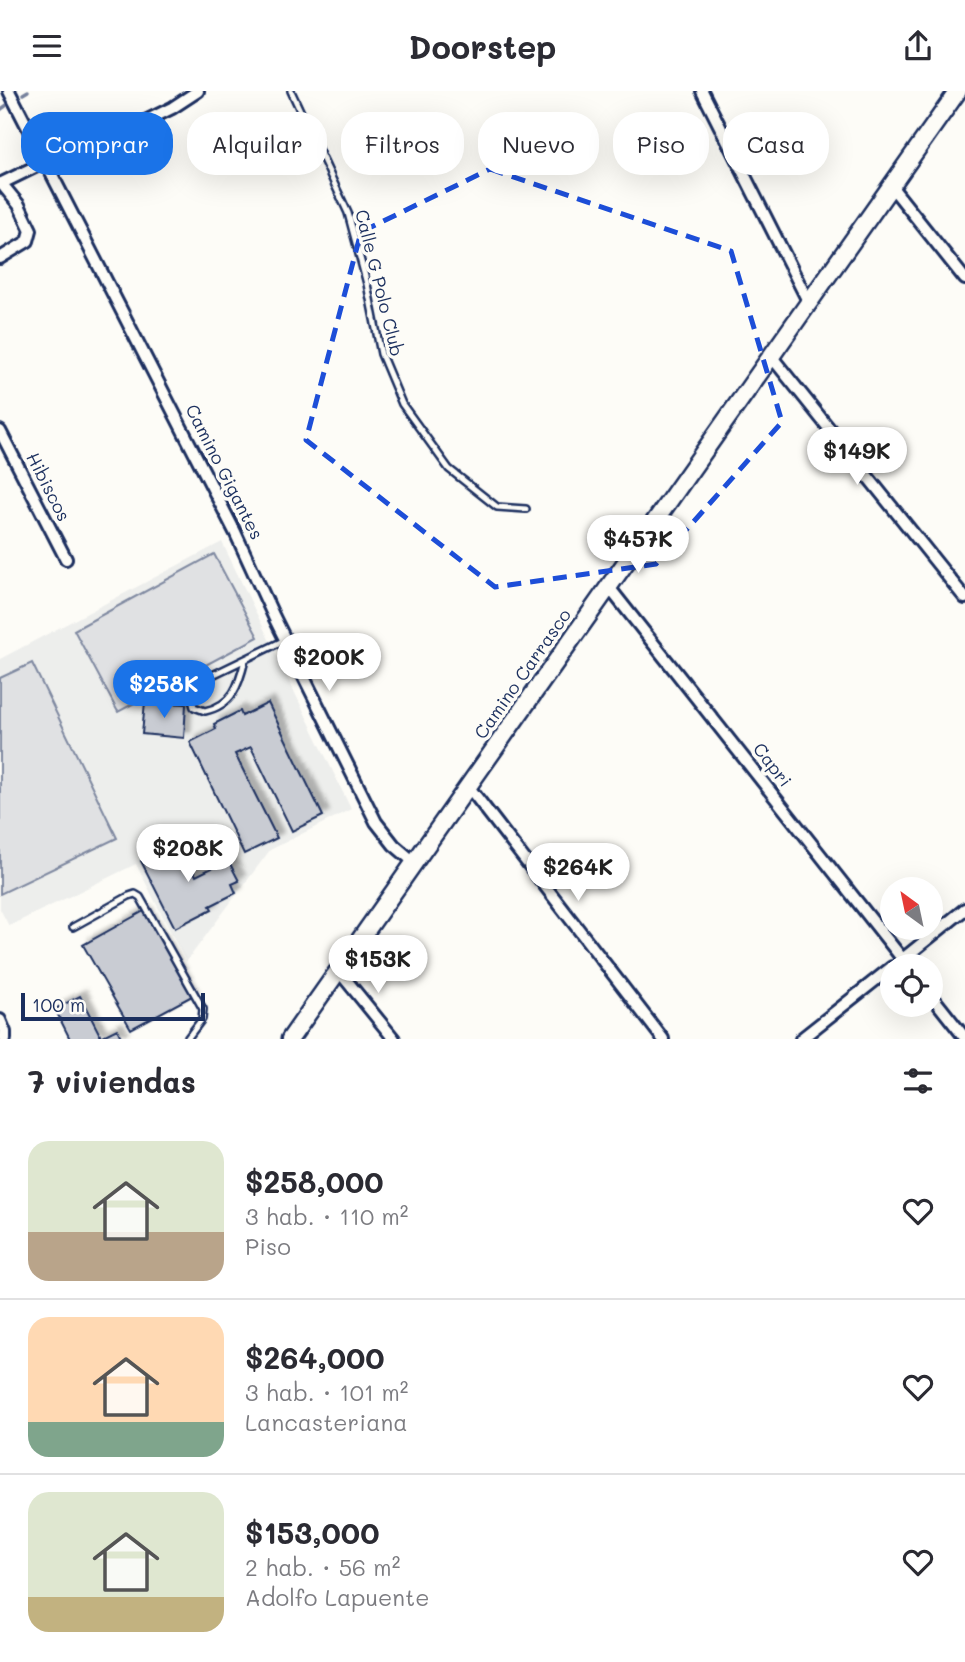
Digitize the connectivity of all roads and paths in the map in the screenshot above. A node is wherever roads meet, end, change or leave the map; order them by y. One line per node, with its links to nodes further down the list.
1 (9, 91): 7 (street, Camino Gigantes)
2 (198, 91): 6 (street)
3 (291, 91): 17 (lane, Calle G Polo Club)
4 (702, 91): 14 (street)
5 (958, 91): 11 (main road, Camino Carrasco)
6 (164, 112)
7 (21, 115)
8 (21, 174): 10 (street)
9 (52, 175): 21 (street, Camino Gigantes)
10 (1, 184): 12 (street)
11 (891, 186): 13 (street); 14 (main road, Camino Carrasco)
12 (0, 258)
13 (965, 279)
14 (808, 303): 15 (main road, Camino Carrasco)
15 (771, 356): 19 (main road, Camino Carrasco); 20 (street)
16 (0, 431): 18 (street, Hibiscos)
17 (526, 509)
18 (66, 559)
19 (608, 586): 23 (main road, Camino Carrasco); 27 (street, Capri)
20 (965, 598)
21 (285, 640): 22 (lane); 24 (street, Camino Gigantes)
22 (245, 660): 22 (lane)
23 (468, 786): 24 (main road, Camino Carrasco); 38 (street)
24 (414, 862): 29 (main road, Camino Carrasco)
25 (965, 909): 28 (street)
26 (73, 927): 35 (lane)
27 (892, 954)
28 (913, 954)
29 (338, 970): 36 (main road, Camino Carrasco); 37 (street)
30 (880, 980): 39 (street)
31 (943, 1010): 33 (street)
32 (0, 1020): 34 (street)
33 (965, 1038)
34 (5, 1039)
35 (187, 1039)
36 (290, 1039)
37 (394, 1039)
38 (663, 1039)
39 (801, 1039)

